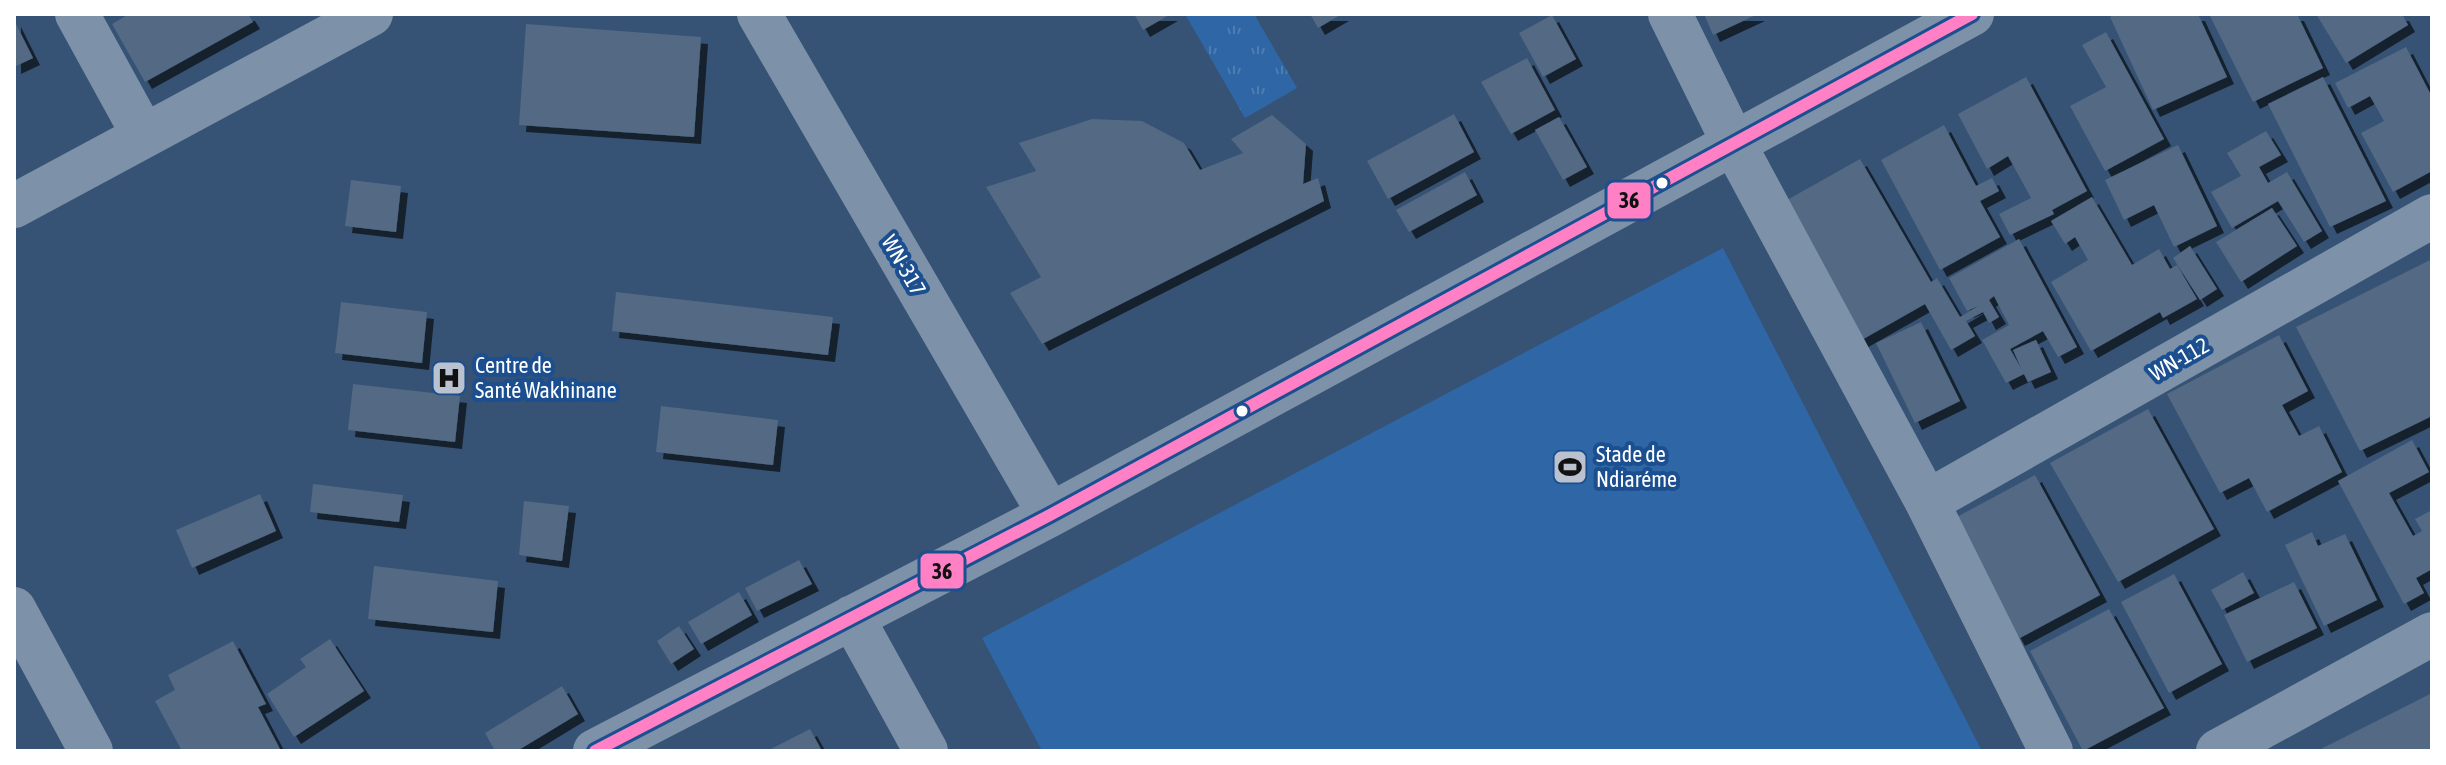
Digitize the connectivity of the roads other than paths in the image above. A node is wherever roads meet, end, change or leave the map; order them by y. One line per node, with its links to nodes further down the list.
1 (77, 14): 6 (street)
2 (371, 14): 6 (street)
3 (759, 14): 11 (street, WN-317 / WN-317)
4 (1670, 14): 7 (street)
5 (1972, 14): 7 (street)
6 (144, 136): 8 (street)
7 (1734, 144): 10 (street); 11 (street)
8 (14, 206)
9 (2432, 216): 10 (street, WN-112)
10 (1927, 502): 18 (street)
11 (1050, 515): 13 (street)
12 (14, 609): 15 (street)
13 (852, 617): 16 (street); 17 (street)
14 (2432, 634): 19 (street)
15 (91, 751)
16 (595, 751)
17 (926, 751)
18 (2051, 751)
19 (2218, 751)

